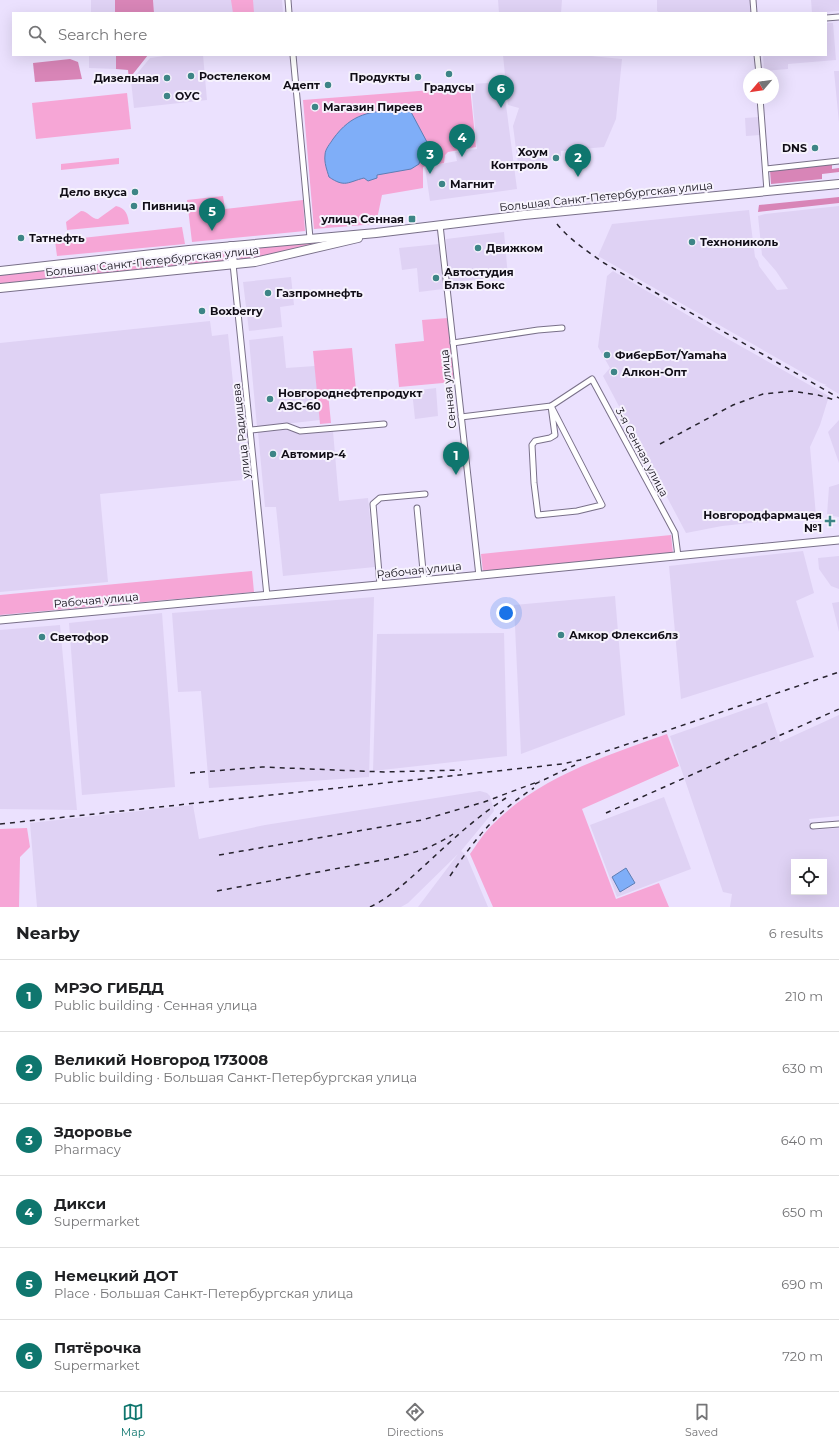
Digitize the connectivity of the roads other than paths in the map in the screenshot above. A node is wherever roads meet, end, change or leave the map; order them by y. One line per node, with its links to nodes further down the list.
1 (288, 0): 3 (street)
2 (753, 0): 4 (street)
3 (289, 12)
4 (754, 12)
5 (839, 16): 6 (street)
6 (827, 18)
7 (293, 56): 17 (street)
8 (757, 56): 9 (street)
9 (758, 68)
10 (761, 104): 12 (street)
11 (839, 161): 12 (street)
12 (766, 169): 14 (street)
13 (839, 184): 14 (main road, Большая Санкт-Петербургская улица)
14 (767, 192): 15 (main road, Большая Санкт-Петербургская улица)
15 (440, 225): 16 (main road, Большая Санкт-Петербургская улица); 23 (street, Сенная улица)
16 (376, 233): 17 (main road, Большая Санкт-Петербургская улица); 19 (main road, Большая Санкт-Петербургская улица)
17 (310, 238): 18 (main road, Большая Санкт-Петербургская улица)
18 (231, 246): 19 (main road); 20 (main road, Большая Санкт-Петербургская улица)
19 (233, 264): 21 (main road, Большая Санкт-Петербургская улица); 27 (street, улица Радищева)
20 (0, 271)
21 (0, 288)
22 (562, 328): 23 (street)
23 (453, 343): 25 (street, Сенная улица)
24 (551, 406): 24 (street); 25 (street); 31 (street, 3-я Сенная улица)
25 (461, 417): 32 (street, Сенная улица)
26 (384, 424): 27 (street)
27 (251, 430): 35 (street, улица Радищева)
28 (425, 494): 34 (street)
29 (417, 508): 33 (street)
30 (839, 540): 31 (main road, Рабочая улица)
31 (678, 556): 32 (main road, Рабочая улица)
32 (479, 576): 33 (main road, Рабочая улица)
33 (424, 581): 34 (main road, Рабочая улица)
34 (380, 585): 35 (main road, Рабочая улица)
35 (267, 596): 36 (main road, Рабочая улица)
36 (0, 620)
37 (839, 824): 38 (street)
38 (813, 826)

